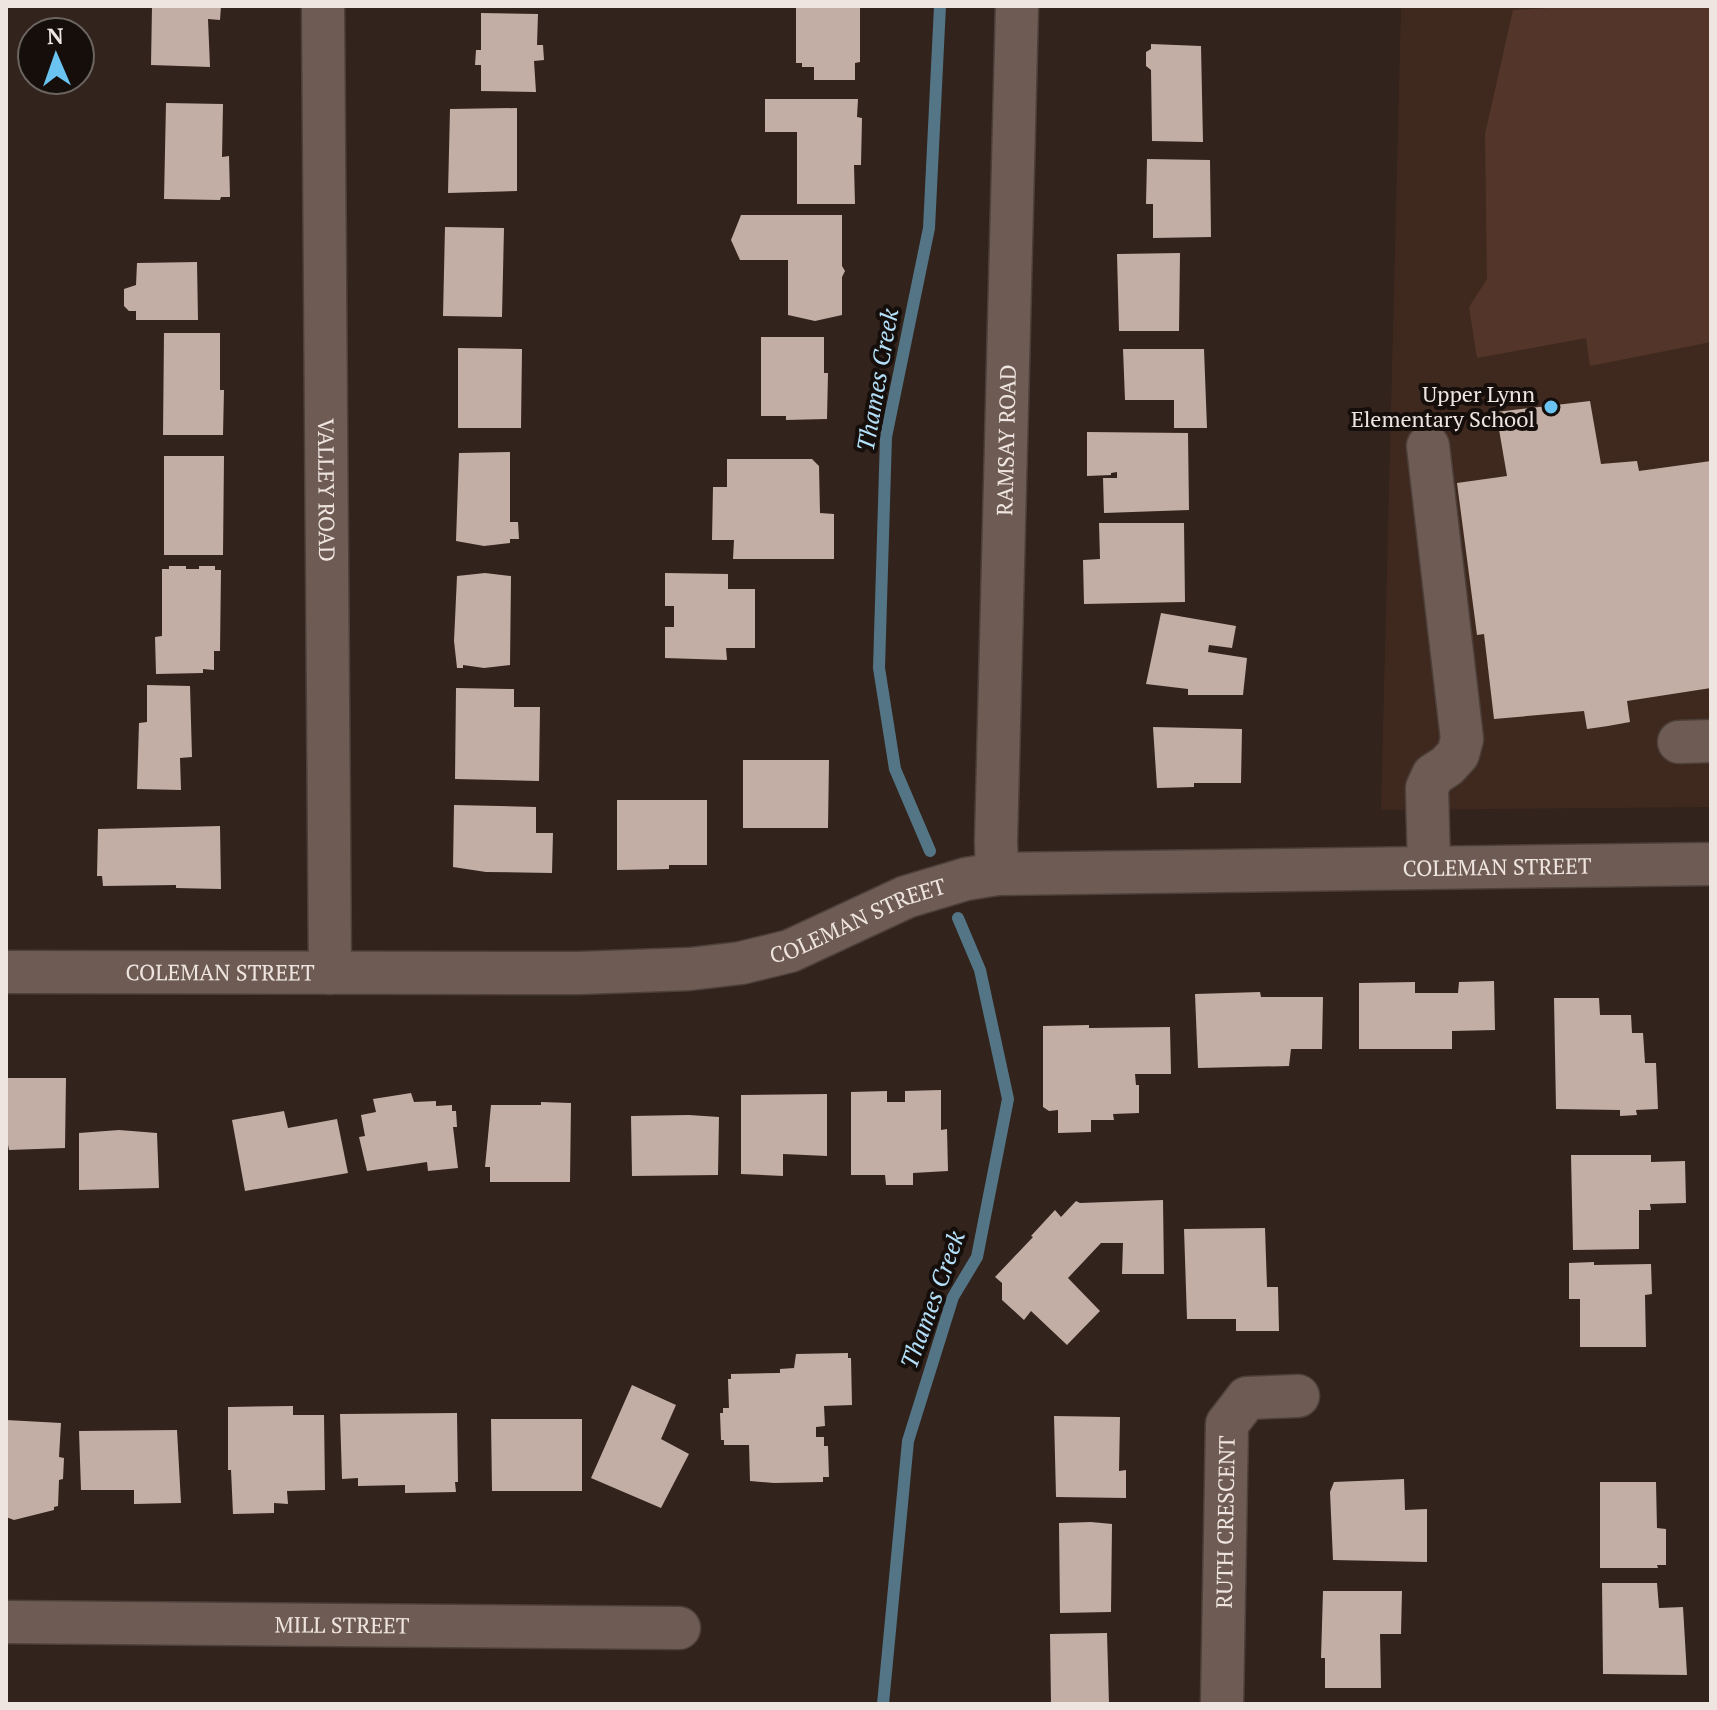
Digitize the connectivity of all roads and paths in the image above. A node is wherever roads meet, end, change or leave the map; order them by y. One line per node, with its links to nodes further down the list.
1 (323, 6): 8 (street, VALLEY ROAD)
2 (1017, 6): 6 (street, RAMSAY ROAD)
3 (1428, 446): 5 (street)
4 (1711, 864): 5 (street, COLEMAN STREET)
5 (1429, 867): 6 (street, COLEMAN STREET)
6 (997, 874): 8 (street, COLEMAN STREET)
7 (6, 972): 8 (street, COLEMAN STREET)
8 (330, 973)
9 (1298, 1396): 12 (street, RUTH CRESCENT)
10 (6, 1622): 11 (street, MILL STREET)
11 (679, 1628)
12 (1222, 1704)

